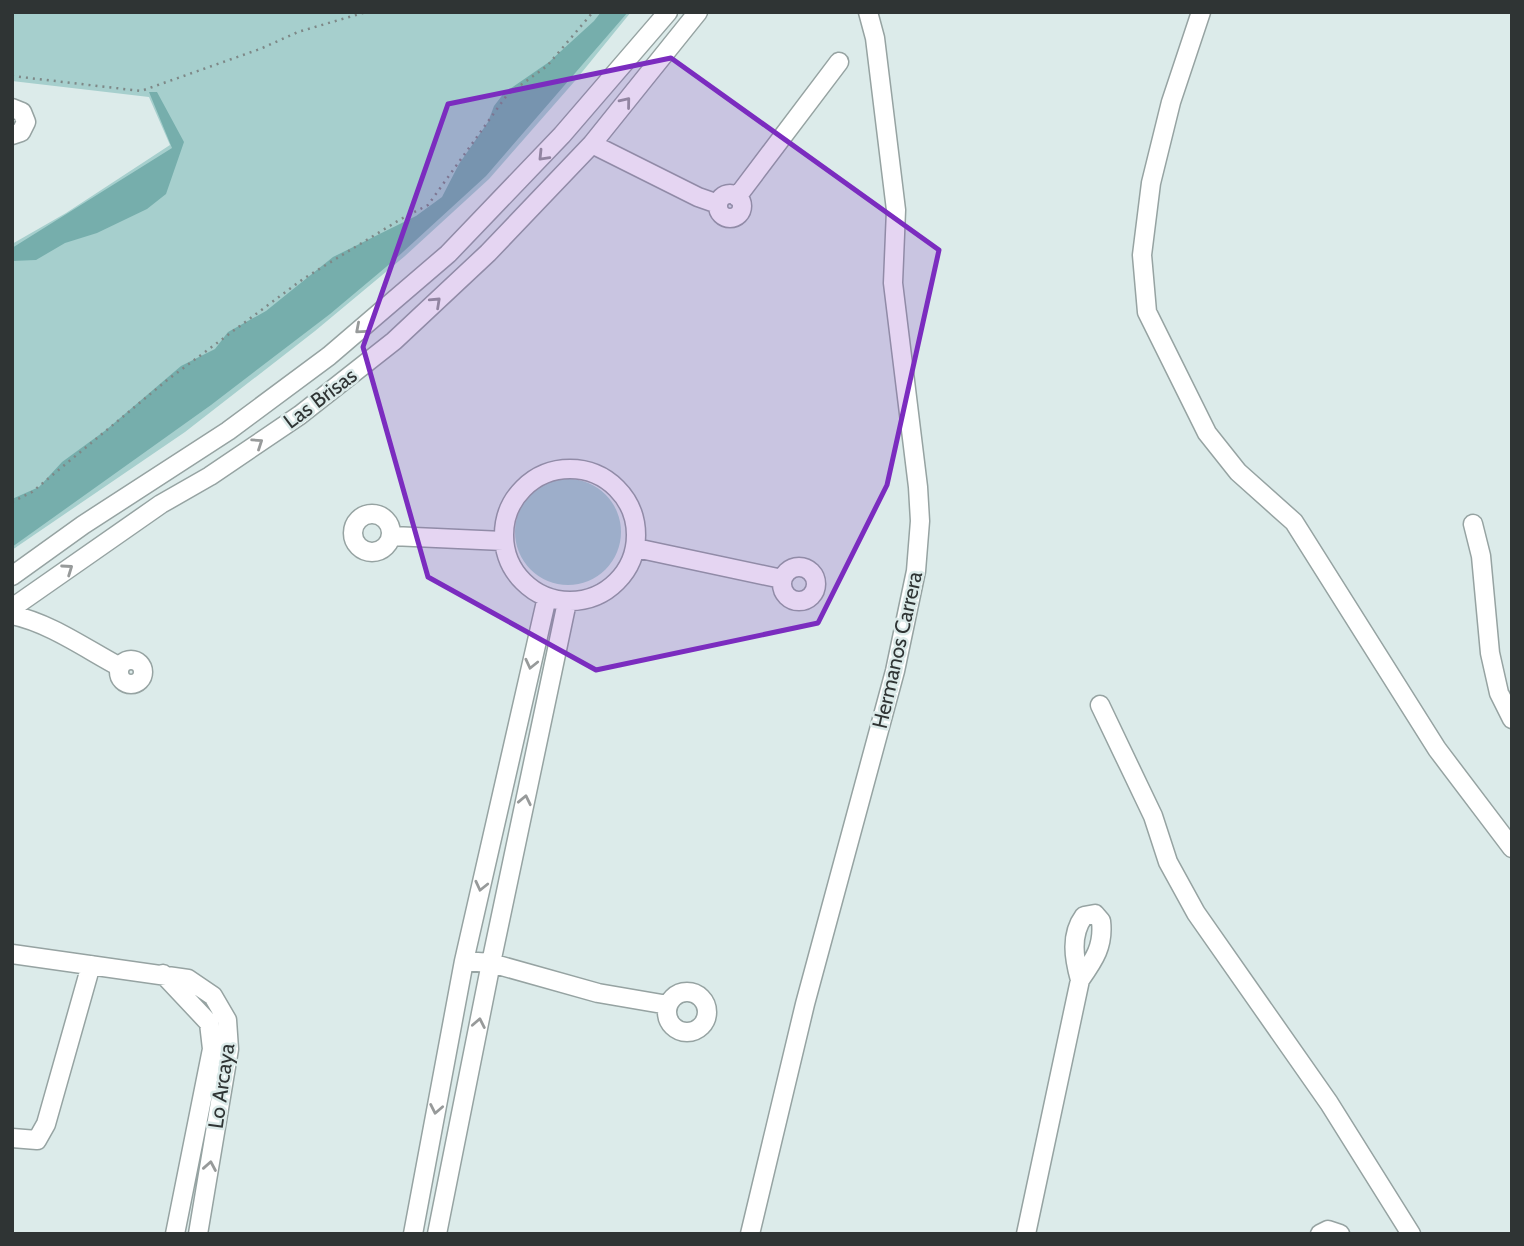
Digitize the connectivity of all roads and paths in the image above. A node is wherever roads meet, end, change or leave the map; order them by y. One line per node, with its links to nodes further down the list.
1 (366, 12): 8 (path)
2 (593, 12): 14 (path)
3 (668, 12): 10 (street, Las Brisas)
4 (698, 12): 13 (street, Las Brisas, one-way to 4)
5 (868, 12): 41 (street, Hermanos Carrera)
6 (1201, 12): 28 (street)
7 (839, 62): 13 (street)
8 (12, 76)
9 (12, 108): 11 (street)
10 (578, 116): 12 (street, Las Brisas); 13 (street)
11 (12, 135)
12 (562, 135): 13 (street); 19 (street, Las Brisas, one-way to 19)
13 (592, 144): 23 (street, Las Brisas, one-way to 13)
14 (12, 502)
15 (1473, 524): 27 (street)
16 (392, 536): 17 (street)
17 (503, 541): 18 (street); 21 (street)
18 (636, 548): 20 (street); 22 (street)
19 (12, 576)
20 (782, 579)
21 (547, 597): 22 (street); 30 (street, one-way to 30)
22 (567, 601): 31 (street, one-way to 22)
23 (12, 608)
24 (12, 615): 25 (street)
25 (120, 667)
26 (1100, 705): 45 (street)
27 (1512, 719)
28 (1512, 848)
29 (12, 954): 32 (street, Lo Arcaya)
30 (464, 961): 31 (street); 39 (street, one-way to 39)
31 (491, 963): 35 (street); 40 (street, one-way to 31)
32 (91, 965): 33 (street, Lo Arcaya); 36 (street)
33 (163, 974): 37 (street, Lo Arcaya); 38 (street, Lo Arcaya, one-way to 33)
34 (1080, 980): 42 (street)
35 (668, 1005)
36 (12, 1138)
37 (175, 1234)
38 (198, 1234)
39 (413, 1234)
40 (437, 1234)
41 (750, 1234)
42 (1026, 1234)
43 (1320, 1234): 44 (street)
44 (1340, 1234)
45 (1412, 1234)

